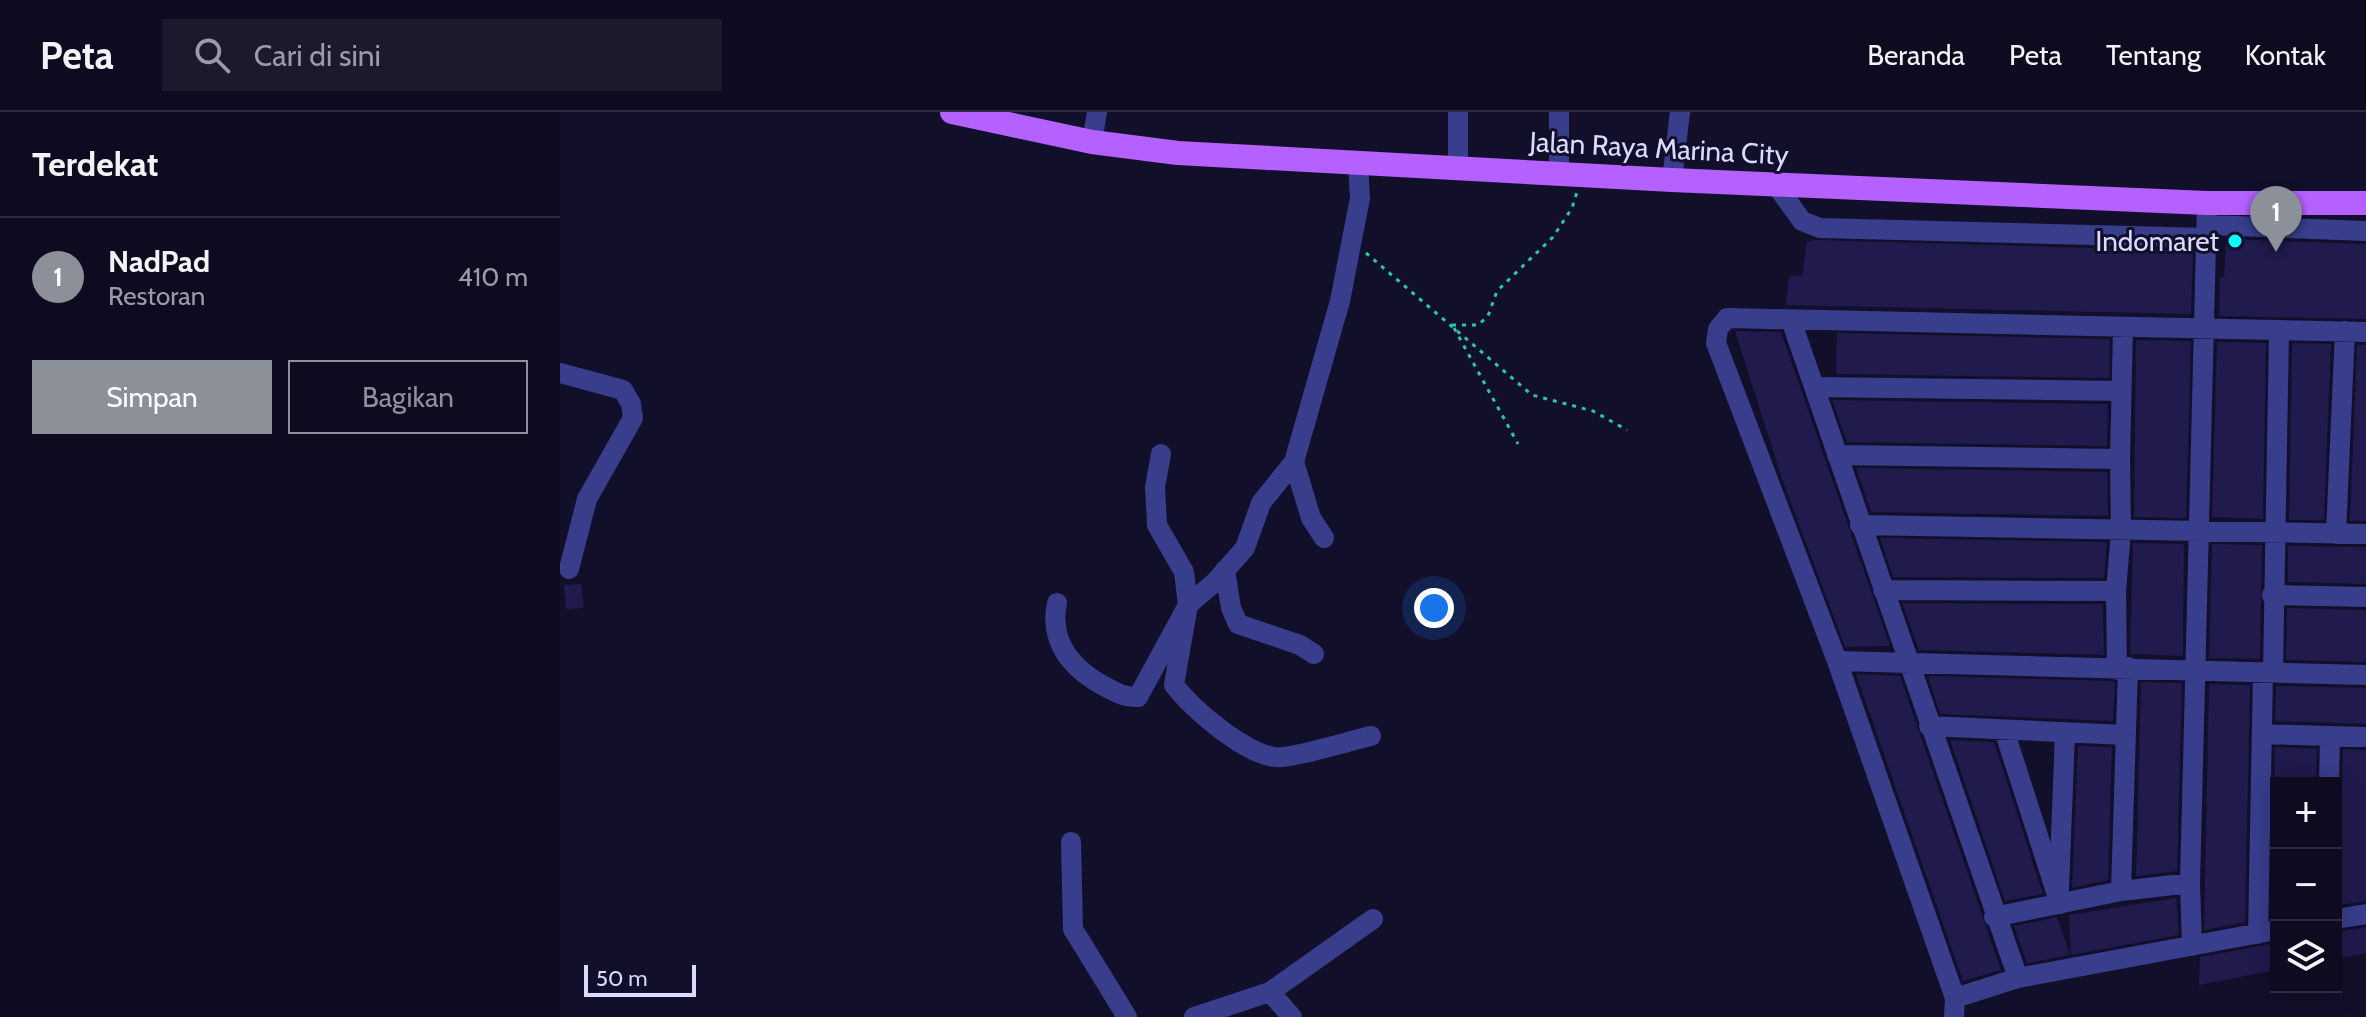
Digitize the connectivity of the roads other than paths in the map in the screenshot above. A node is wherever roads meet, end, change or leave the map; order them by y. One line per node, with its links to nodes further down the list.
1 (952, 112): 6 (main road, Jalan Raya Marina City)
2 (1097, 112): 6 (street)
3 (1458, 112): 8 (street)
4 (1559, 112): 9 (street)
5 (1680, 112): 10 (street)
6 (1092, 142): 7 (main road, Jalan Raya Marina City)
7 (1358, 164): 8 (main road, Jalan Raya Marina City); 27 (street)
8 (1458, 168): 9 (main road, Jalan Raya Marina City)
9 (1570, 172): 10 (main road, Jalan Raya Marina City)
10 (1672, 180): 11 (main road, Jalan Raya Marina City)
11 (1776, 185): 13 (main road, Jalan Raya Marina City); 13 (street)
12 (2366, 203): 13 (main road, Jalan Raya Marina City)
13 (2207, 222): 14 (street); 17 (street)
14 (2366, 231)
15 (1791, 320): 16 (street); 22 (street); 44 (street)
16 (2123, 328): 17 (street); 23 (street)
17 (2205, 330): 18 (street); 30 (street)
18 (2279, 331): 19 (street); 31 (street)
19 (2345, 331): 20 (street); 32 (street)
20 (2366, 332)
21 (560, 373): 35 (street)
22 (1814, 387): 23 (street); 25 (street)
23 (2121, 391): 26 (street)
24 (1161, 454): 42 (street)
25 (1837, 455): 26 (street); 28 (street)
26 (2120, 459): 29 (street)
27 (1294, 462): 34 (street); 36 (street)
28 (1860, 525): 29 (street); 37 (street)
29 (2121, 531): 30 (street); 38 (street)
30 (2200, 533): 31 (street); 47 (street)
31 (2275, 533): 32 (street); 39 (street)
32 (2336, 534): 33 (street)
33 (2366, 534)
34 (1324, 538)
35 (569, 569)
36 (1225, 570): 42 (street); 43 (street)
37 (1883, 590): 38 (street); 45 (street)
38 (2116, 591): 46 (street)
39 (2272, 595): 40 (street); 48 (street)
40 (2366, 597)
41 (1057, 603): 42 (street)
42 (1188, 605): 55 (street)
43 (1314, 654)
44 (1837, 661): 45 (street); 71 (street)
45 (1908, 663): 46 (street); 50 (street)
46 (2123, 668): 47 (street); 54 (street)
47 (2197, 672): 48 (street); 60 (street)
48 (2268, 673): 49 (street); 53 (street)
49 (2366, 675)
50 (1929, 726): 51 (street); 64 (street)
51 (2004, 730): 52 (street); 62 (street)
52 (2065, 733): 54 (street); 62 (street)
53 (2262, 734): 56 (street); 67 (street)
54 (2125, 735): 61 (street)
55 (1371, 736)
56 (2330, 736): 57 (street); 58 (street)
57 (2366, 737)
58 (2329, 777)
59 (1071, 842): 72 (street)
60 (2190, 883): 61 (street); 68 (street)
61 (2121, 891): 62 (street)
62 (2059, 904): 64 (street)
63 (2366, 914): 65 (street)
64 (1994, 917): 69 (street)
65 (2342, 918)
66 (1373, 919): 70 (street)
67 (2267, 932): 68 (street)
68 (2192, 946): 69 (street)
69 (2018, 978): 71 (street)
70 (1270, 992): 73 (street); 74 (street)
71 (1954, 1008)
72 (1127, 1017)
73 (1194, 1017)
74 (1292, 1017)

